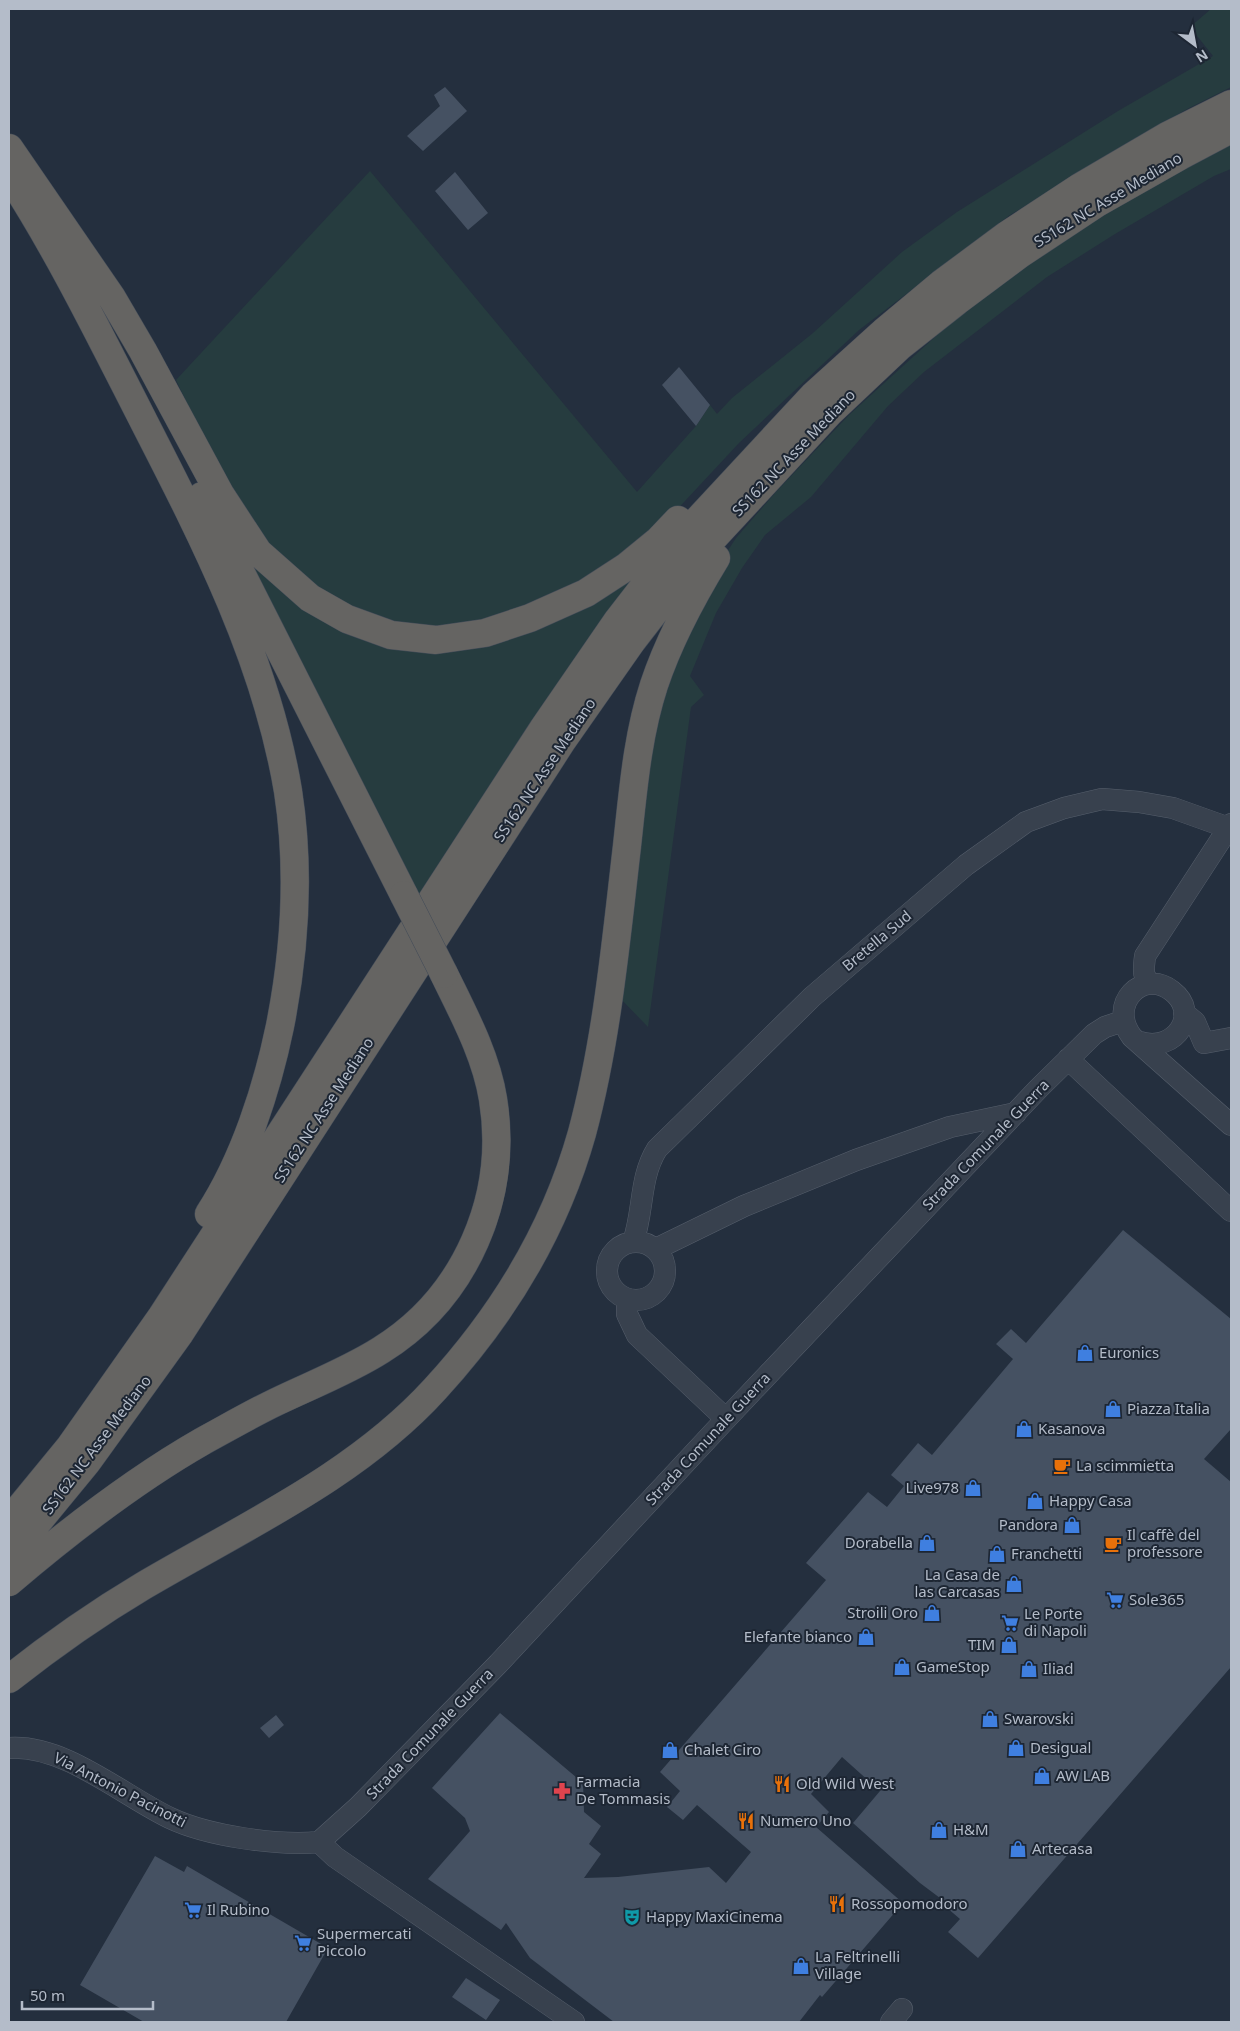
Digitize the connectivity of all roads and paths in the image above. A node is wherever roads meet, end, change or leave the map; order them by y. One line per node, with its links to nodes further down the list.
1 (1231, 104): 6 (highway, SS162 NC Asse Mediano)
2 (1231, 129): 6 (highway, SS162 NC Asse Mediano)
3 (9, 148): 5 (highway)
4 (9, 175): 23 (highway)
5 (58, 220): 6 (highway); 26 (highway, bridge)
6 (822, 404): 23 (highway, SS162 NC Asse Mediano); 25 (highway, SS162 NC Asse Mediano); 27 (highway)
7 (1230, 826): 8 (street); 19 (street, Bretella Sud)
8 (1152, 984): 9 (street); 10 (street)
9 (1184, 1013): 11 (street); 12 (street)
10 (1123, 1021): 13 (street); 14 (street, Strada Comunale Guerra)
11 (1231, 1038)
12 (1171, 1040): 13 (street); 15 (street)
13 (1140, 1042): 15 (street)
14 (1068, 1059): 16 (street, Strada Comunale Guerra); 18 (street)
15 (1176, 1076): 17 (street)
16 (1016, 1113): 20 (street); 22 (street, Strada Comunale Guerra)
17 (1231, 1125)
18 (1231, 1211)
19 (632, 1242): 20 (street); 21 (street)
20 (656, 1249): 21 (street)
21 (628, 1300): 22 (street)
22 (726, 1419): 29 (street, Strada Comunale Guerra)
23 (69, 1448): 24 (highway, SS162 NC Asse Mediano)
24 (9, 1521)
25 (9, 1557)
26 (9, 1582)
27 (9, 1679)
28 (9, 1748): 29 (street, Via Antonio Pacinotti)
29 (319, 1842): 30 (street)
30 (574, 2022)

